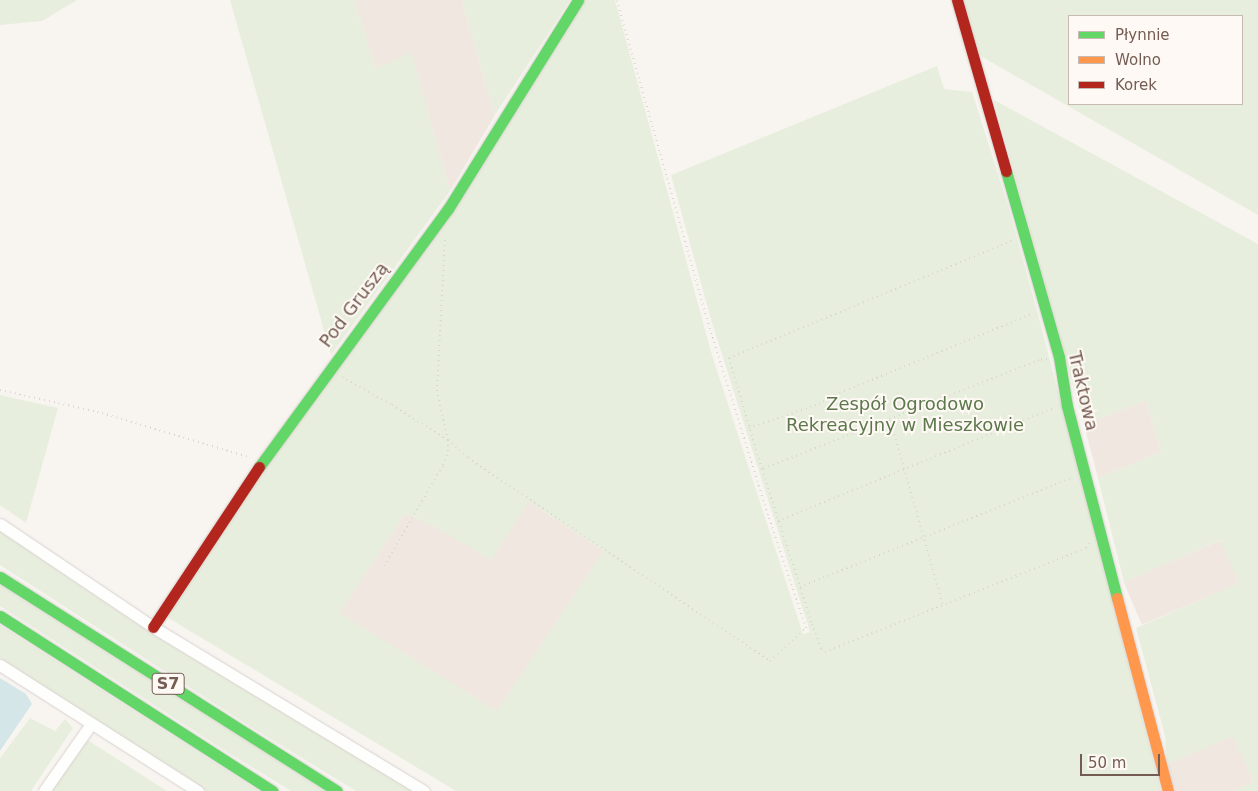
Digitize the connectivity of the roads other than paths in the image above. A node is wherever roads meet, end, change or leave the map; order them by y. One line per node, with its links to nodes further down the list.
1 (578, 0): 6 (main road, Pod Gruszą)
2 (957, 0): 14 (main road, Traktowa)
3 (0, 524): 6 (street)
4 (0, 577): 12 (main road, S7)
5 (0, 616): 11 (main road, S7)
6 (153, 627): 13 (street)
7 (0, 665): 8 (street)
8 (91, 724): 9 (street); 10 (street)
9 (44, 791)
10 (198, 791)
11 (273, 791)
12 (338, 791)
13 (424, 791)
14 (1168, 791)

